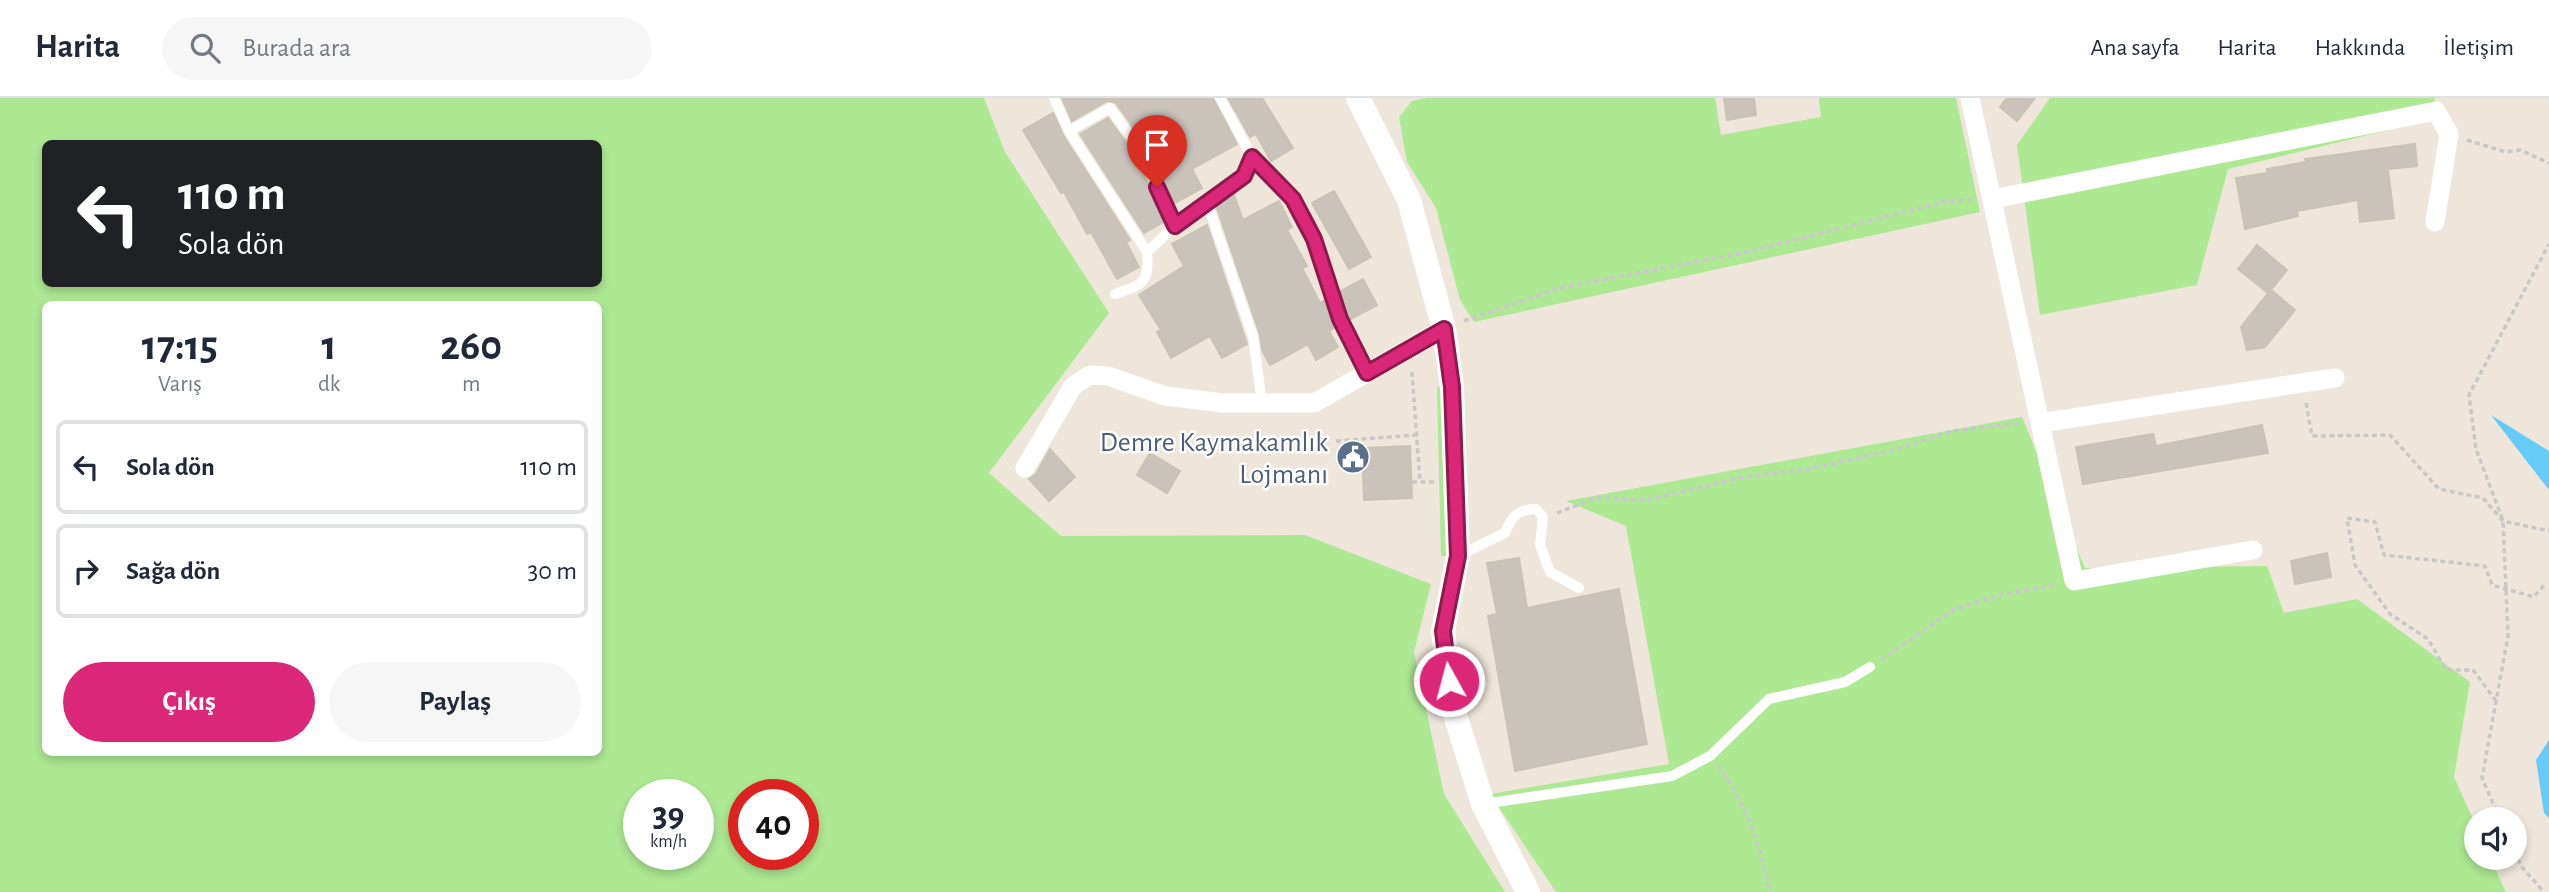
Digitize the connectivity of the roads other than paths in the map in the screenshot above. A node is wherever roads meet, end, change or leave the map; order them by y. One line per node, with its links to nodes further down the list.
1 (1054, 98): 5 (lane)
2 (1220, 98): 6 (lane)
3 (1358, 98): 13 (street)
4 (1970, 98): 7 (street)
5 (1069, 131): 10 (lane); 11 (lane)
6 (1252, 157): 8 (lane); 14 (lane)
7 (1993, 199): 9 (street); 17 (street)
8 (1208, 205): 10 (lane); 16 (lane)
9 (2435, 222)
10 (1175, 226): 11 (lane)
11 (1147, 252): 12 (lane)
12 (1115, 293)
13 (1444, 329): 14 (street); 20 (street)
14 (1367, 373): 16 (street)
15 (2335, 378): 17 (street)
16 (1262, 403): 18 (street)
17 (2040, 424): 19 (street)
18 (1025, 468)
19 (2253, 550)
20 (1458, 556): 21 (lane); 23 (street)
21 (1579, 588)
22 (1870, 667): 23 (lane)
23 (1483, 804): 24 (street)
24 (1528, 892)

